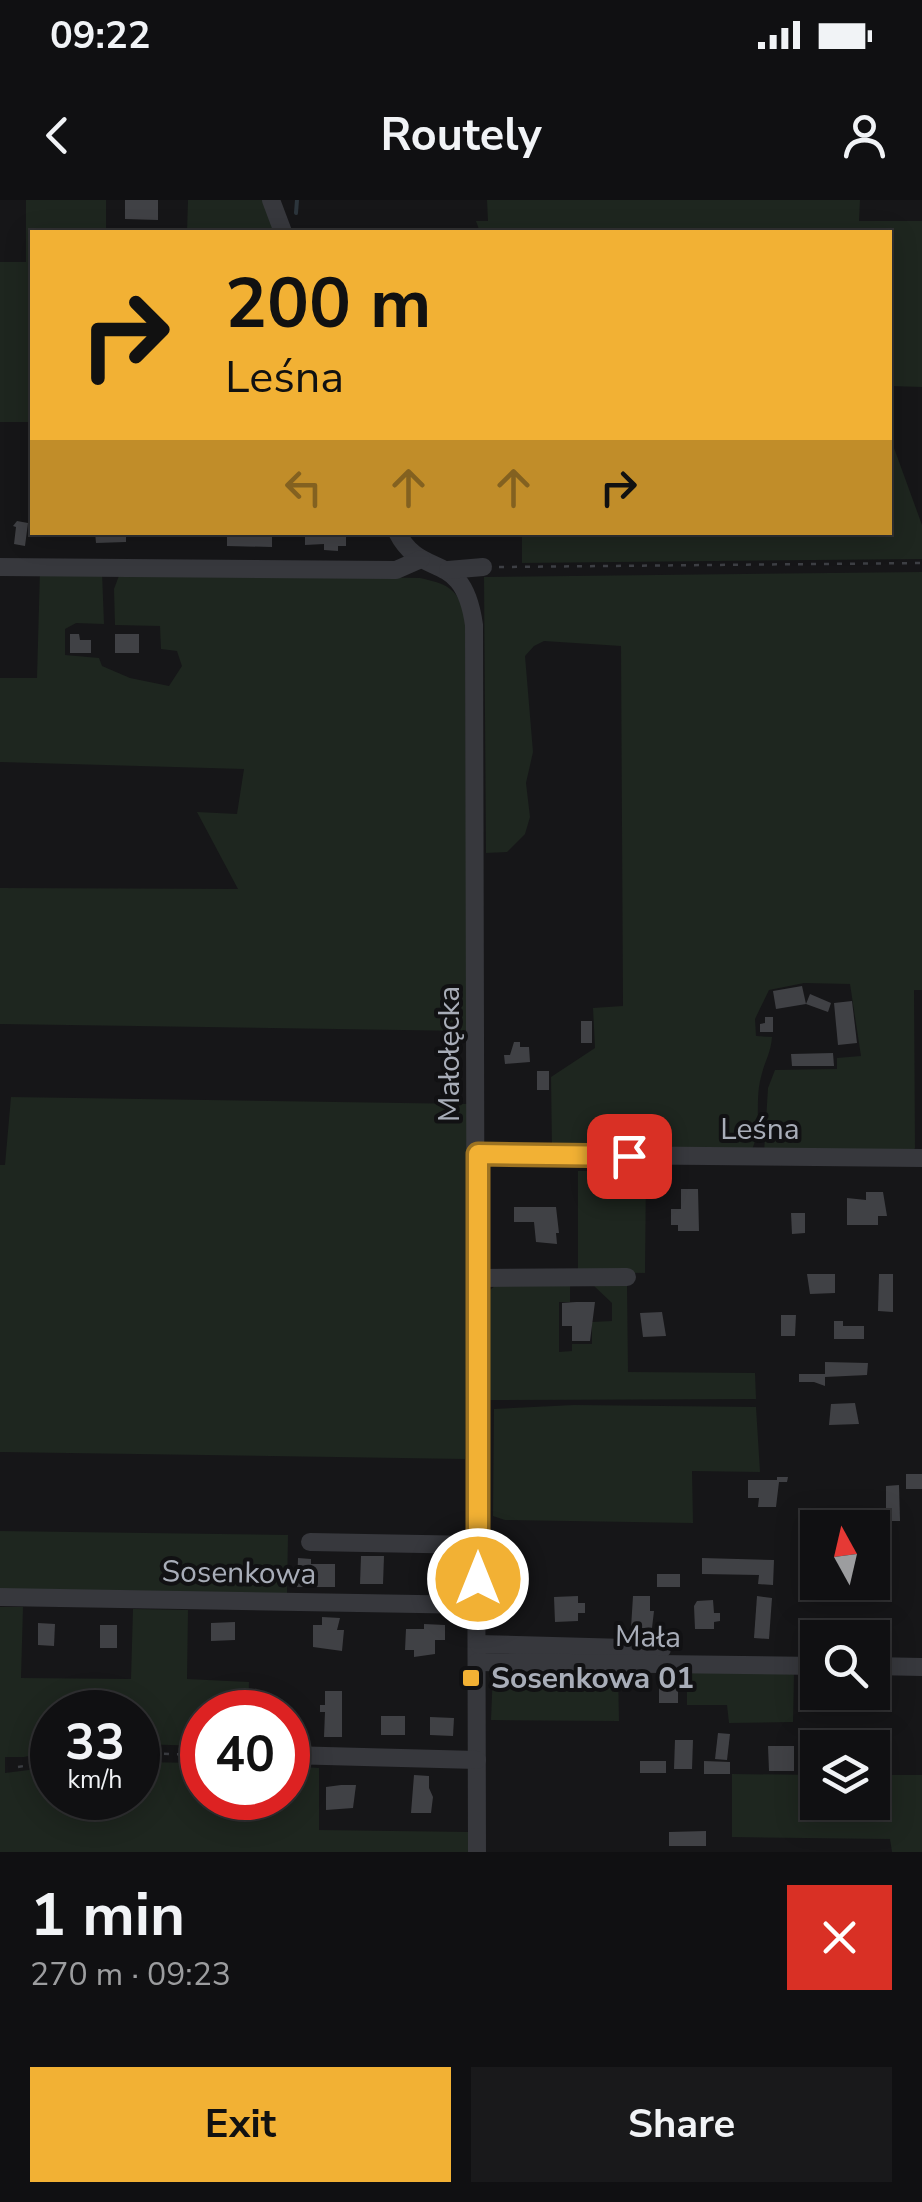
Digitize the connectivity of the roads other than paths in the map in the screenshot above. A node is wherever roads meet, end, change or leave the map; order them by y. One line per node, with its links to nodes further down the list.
1 (271, 200): 2 (street)
2 (282, 230)
3 (398, 535): 4 (street)
4 (421, 559): 5 (street); 7 (street)
5 (0, 567)
6 (483, 567): 7 (street)
7 (448, 570): 8 (street, Małołęcka)
8 (478, 1154): 9 (street, Leśna); 11 (street, Małołęcka)
9 (922, 1158)
10 (626, 1277): 11 (street)
11 (478, 1278): 13 (street, Małołęcka)
12 (310, 1542): 13 (street)
13 (478, 1545): 15 (street, Małołęcka)
14 (0, 1597): 15 (street, Sosenkowa)
15 (478, 1605): 17 (street, Małołęcka)
16 (662, 1649): 17 (street)
17 (477, 1653): 18 (street, Mała); 22 (street, Małołęcka)
18 (800, 1665)
19 (890, 1666): 20 (street)
20 (922, 1667)
21 (310, 1756): 22 (street)
22 (477, 1760): 23 (street, Małołęcka)
23 (477, 1852)

